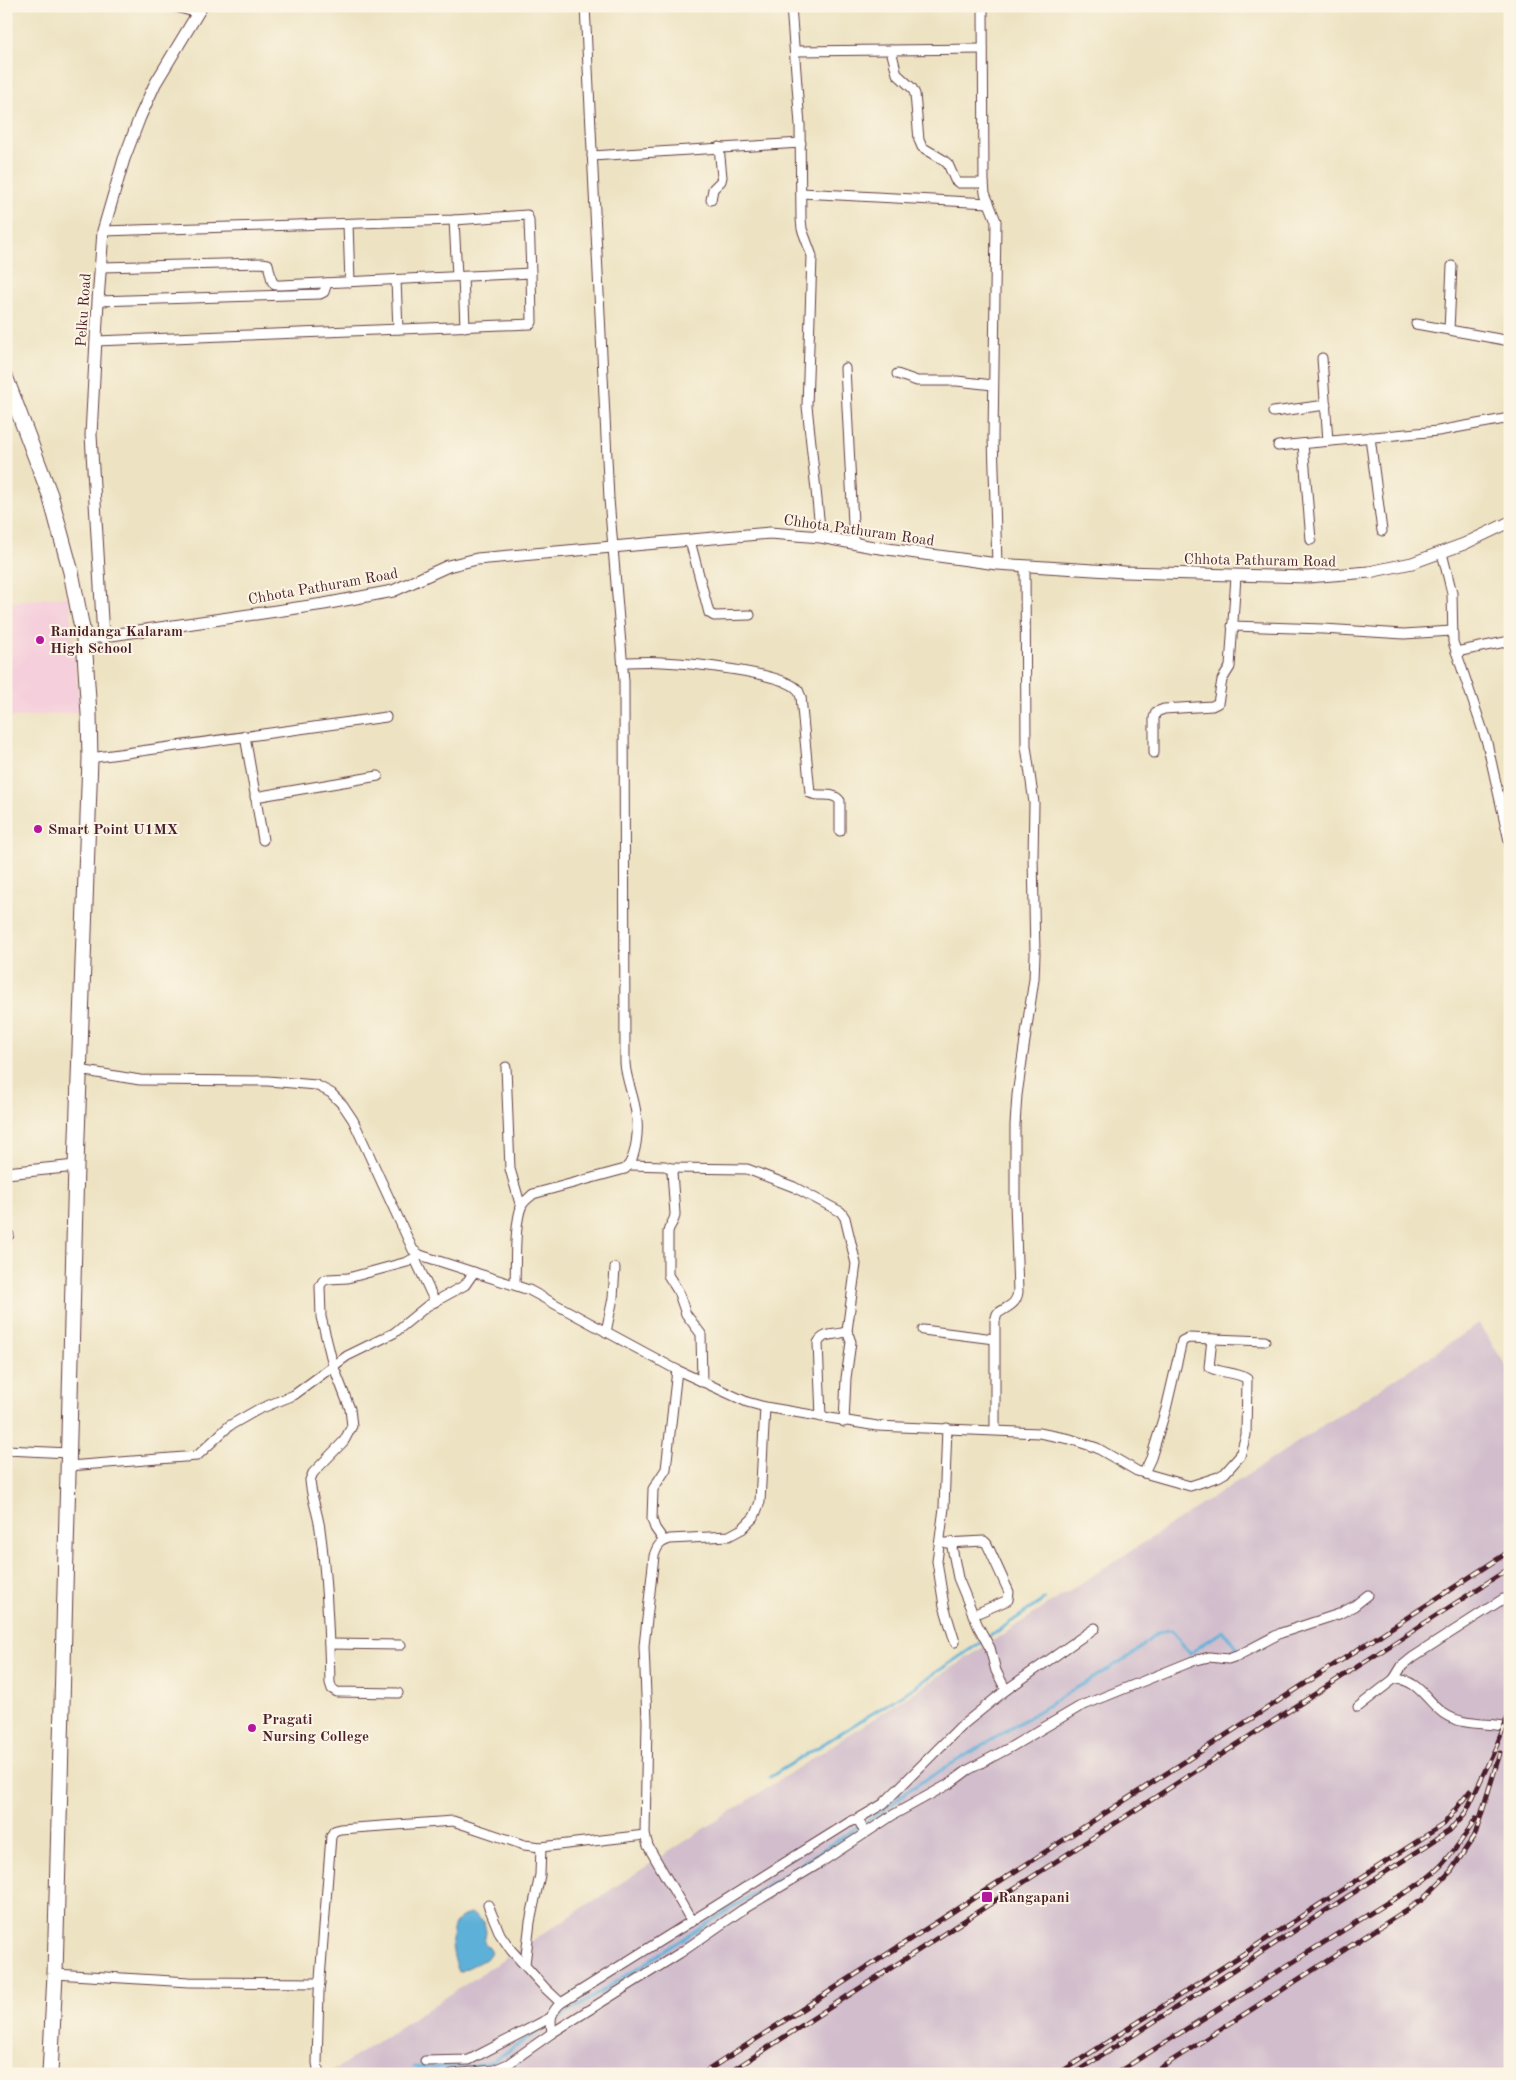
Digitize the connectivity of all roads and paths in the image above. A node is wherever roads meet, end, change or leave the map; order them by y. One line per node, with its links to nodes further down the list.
1 (172, 6): 5 (street)
2 (584, 6): 11 (street)
3 (791, 6): 8 (street)
4 (983, 6): 6 (street)
5 (200, 10): 18 (street, Pelku Road)
6 (983, 49): 7 (street); 12 (street)
7 (891, 50): 8 (street); 12 (street)
8 (795, 51): 9 (street)
9 (800, 143): 10 (street); 13 (street)
10 (719, 147): 11 (street); 14 (street)
11 (592, 156): 51 (street)
12 (984, 183): 15 (street)
13 (801, 192): 15 (street); 47 (street)
14 (711, 200)
15 (989, 203): 37 (street)
16 (454, 220): 17 (street); 21 (street); 22 (street)
17 (348, 224): 18 (street); 24 (street)
18 (104, 231): 20 (street, Pelku Road)
19 (1452, 266): 30 (street)
20 (101, 267): 25 (street); 26 (street, Pelku Road)
21 (531, 273): 22 (street); 28 (street)
22 (460, 277): 23 (street); 28 (street)
23 (396, 280): 24 (street); 29 (street)
24 (350, 282): 25 (street)
25 (327, 283): 26 (street)
26 (98, 301): 31 (street, Pelku Road)
27 (1416, 324): 30 (street)
28 (465, 327): 29 (street)
29 (398, 329): 31 (street)
30 (1449, 330): 32 (street)
31 (96, 341): 59 (street, Pelku Road)
32 (1510, 341)
33 (1322, 358): 38 (street)
34 (846, 368): 50 (street)
35 (897, 374): 37 (street)
36 (6, 379): 60 (highway)
37 (993, 385): 53 (street)
38 (1326, 405): 39 (street); 42 (street)
39 (1273, 412)
40 (1510, 418): 41 (street)
41 (1370, 437): 42 (street); 46 (street)
42 (1328, 441): 43 (street)
43 (1303, 444): 44 (street); 48 (street)
44 (1278, 446)
45 (1510, 522): 52 (street, Chhota Pathuram Road)
46 (1382, 531)
47 (821, 537): 49 (street, Chhota Pathuram Road); 50 (street, Chhota Pathuram Road)
48 (1311, 540)
49 (690, 541): 51 (street, Chhota Pathuram Road); 56 (street)
50 (854, 543): 53 (street, Chhota Pathuram Road)
51 (614, 548): 59 (street, Chhota Pathuram Road); 63 (street)
52 (1442, 553): 55 (street, Chhota Pathuram Road); 58 (street)
53 (997, 564): 54 (street, Chhota Pathuram Road)
54 (1025, 566): 55 (street, Chhota Pathuram Road); 88 (street)
55 (1236, 576): 57 (street)
56 (750, 614)
57 (1232, 626): 58 (street); 66 (street)
58 (1452, 631): 62 (street)
59 (103, 637): 60 (street, Chhota Pathuram Road)
60 (84, 639): 67 (highway)
61 (1510, 641): 62 (street)
62 (1456, 652): 72 (street)
63 (623, 662): 70 (street); 75 (street)
64 (386, 717): 65 (street)
65 (245, 736): 67 (street); 69 (street)
66 (1154, 753)
67 (90, 758): 74 (highway)
68 (378, 776): 69 (street)
69 (255, 797): 71 (street)
70 (840, 831)
71 (263, 840)
72 (1510, 845)
73 (506, 1067): 79 (street)
74 (79, 1070): 76 (highway); 80 (street)
75 (630, 1165): 77 (street); 79 (street)
76 (76, 1166): 78 (street); 100 (highway)
77 (670, 1168): 86 (street); 93 (street)
78 (6, 1173)
79 (522, 1207): 83 (street)
80 (417, 1257): 82 (street); 84 (street); 91 (street)
81 (615, 1268): 87 (street)
82 (474, 1272): 83 (street); 84 (street)
83 (515, 1284): 87 (street)
84 (435, 1302): 91 (street)
85 (923, 1330): 88 (street)
86 (847, 1331): 95 (street); 96 (street)
87 (606, 1332): 92 (street)
88 (994, 1339): 98 (street)
89 (1212, 1339): 90 (street); 101 (street); 101 (street)
90 (1265, 1341)
91 (334, 1366): 100 (street); 110 (street)
92 (677, 1370): 93 (street); 102 (street)
93 (702, 1382): 94 (street)
94 (765, 1407): 95 (street); 102 (street)
95 (821, 1417): 96 (street)
96 (844, 1422): 97 (street)
97 (947, 1428): 98 (street); 104 (street)
98 (994, 1430): 101 (street)
99 (6, 1450): 100 (street)
100 (69, 1460): 123 (highway)
101 (1144, 1473)
102 (664, 1541): 118 (street)
103 (952, 1542): 104 (street); 107 (street); 107 (street)
104 (941, 1543): 109 (street)
105 (1368, 1595): 117 (street)
106 (1502, 1599): 112 (street)
107 (973, 1615): 113 (street)
108 (1095, 1628): 113 (street)
109 (955, 1642)
110 (329, 1644): 111 (street); 114 (street)
111 (401, 1645)
112 (1394, 1679): 115 (street); 116 (street)
113 (1006, 1690): 117 (street)
114 (398, 1692)
115 (1358, 1708)
116 (1510, 1727)
117 (860, 1825): 121 (street); 127 (street)
118 (645, 1835): 119 (street); 121 (street)
119 (541, 1847): 122 (street); 124 (street)
120 (488, 1905): 122 (street)
121 (692, 1922): 125 (street)
122 (525, 1964): 125 (street)
123 (56, 1974): 124 (street); 129 (highway)
124 (320, 1982): 130 (street)
125 (561, 2003): 126 (street)
126 (550, 2018): 127 (street); 128 (street)
127 (552, 2033): 131 (street)
128 (425, 2061)
129 (50, 2074)
130 (319, 2074)
131 (452, 2074)

